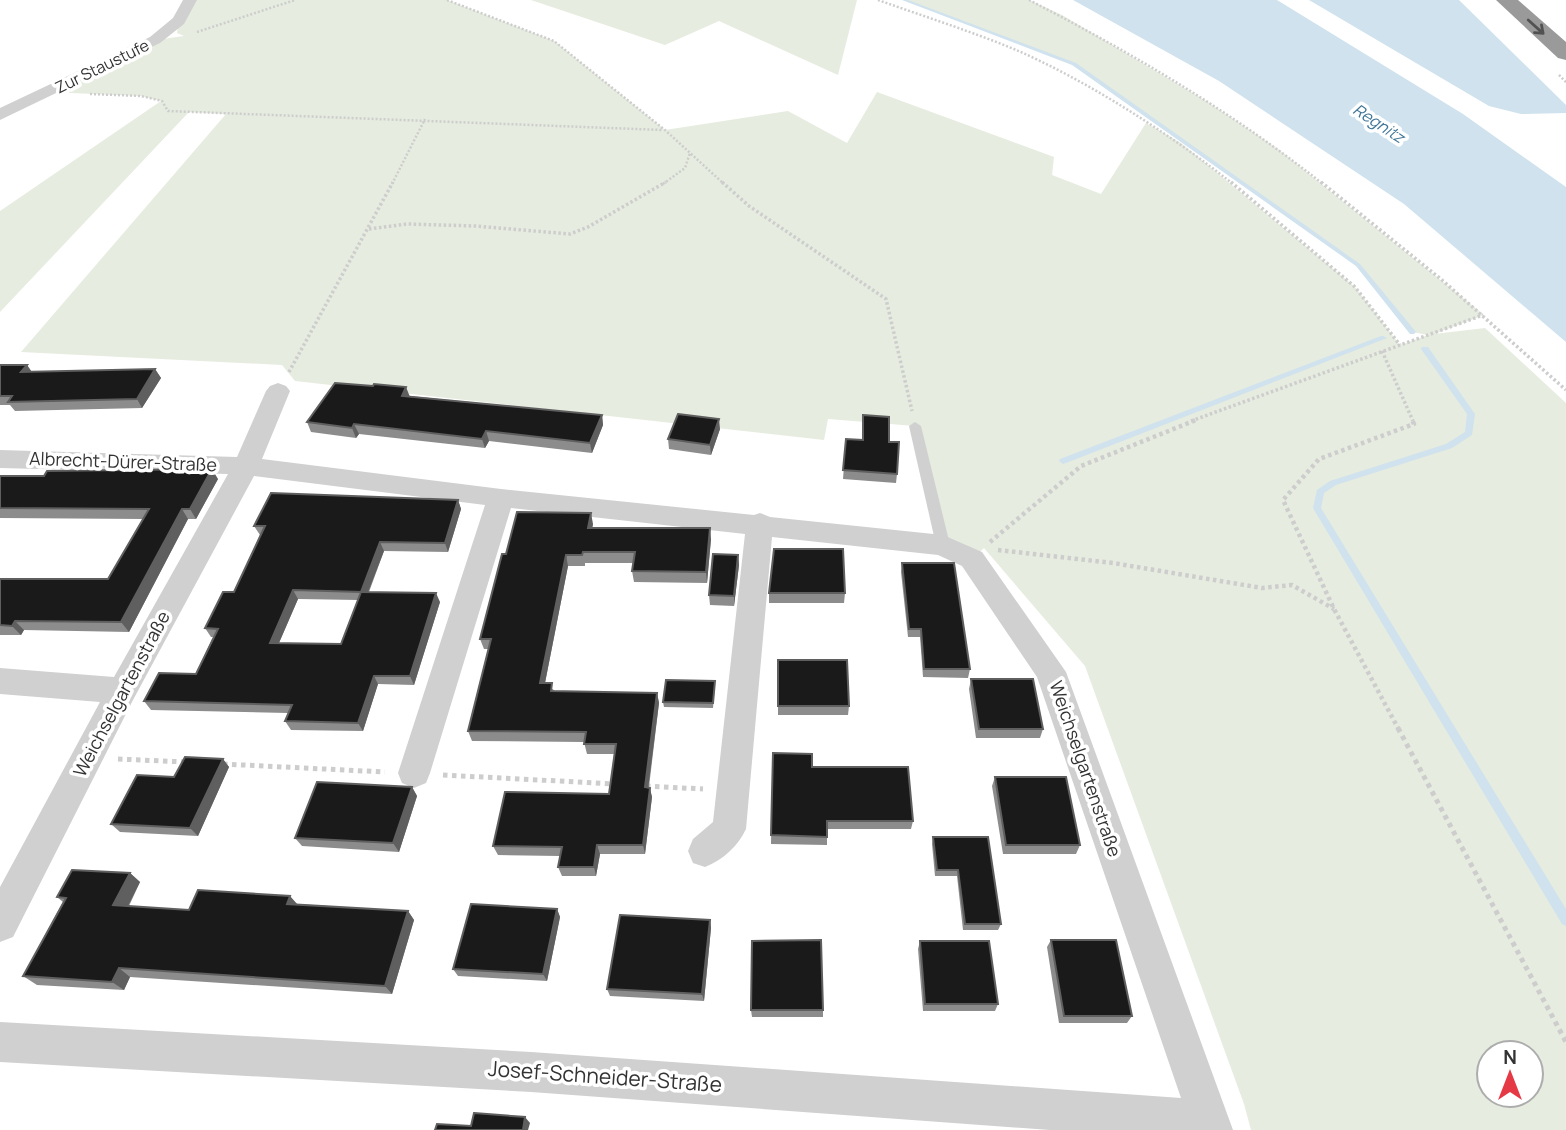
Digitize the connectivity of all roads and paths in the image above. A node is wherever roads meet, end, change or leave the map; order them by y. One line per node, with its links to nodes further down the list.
1 (190, 0): 9 (street, Zur Staustufe)
2 (295, 0): 9 (path)
3 (447, 0): 14 (path)
4 (878, 0): 18 (path)
5 (1029, 0): 17 (path)
6 (1506, 0): 10 (highway, one-way to 10)
7 (1531, 0): 8 (highway)
8 (1566, 31)
9 (155, 40): 11 (street, Zur Staustufe)
10 (1566, 53)
11 (47, 92): 12 (street, Zur Staustufe); 13 (path)
12 (0, 115)
13 (425, 119): 14 (path); 16 (path)
14 (665, 130): 15 (path)
15 (690, 153): 16 (path); 22 (path)
16 (369, 229): 21 (path)
17 (1484, 315): 18 (path); 20 (path)
18 (1400, 345): 19 (path)
19 (1382, 351): 28 (path); 28 (path)
20 (1566, 390)
21 (278, 391): 24 (street, Weichselgartenstraße)
22 (915, 426): 27 (lane)
23 (0, 459): 24 (street, Albrecht-Dürer-Straße)
24 (247, 466): 25 (street, Weichselgartenstraße); 30 (street, Weichselgartenstraße)
25 (501, 498): 26 (street, Weichselgartenstraße); 34 (street)
26 (760, 523): 27 (street, Weichselgartenstraße); 37 (street)
27 (943, 545): 42 (street, Weichselgartenstraße)
28 (1334, 609): 41 (path)
29 (0, 681): 30 (street)
30 (122, 691): 31 (street, Weichselgartenstraße)
31 (88, 757): 32 (path); 39 (street, Weichselgartenstraße)
32 (196, 762)
33 (210, 763): 34 (path)
34 (414, 773): 35 (path)
35 (622, 785)
36 (635, 785): 37 (path)
37 (732, 791): 38 (street)
38 (705, 851)
39 (0, 924)
40 (0, 1042): 42 (street, Josef-Schneider-Straße)
41 (1566, 1042)
42 (1210, 1126)

